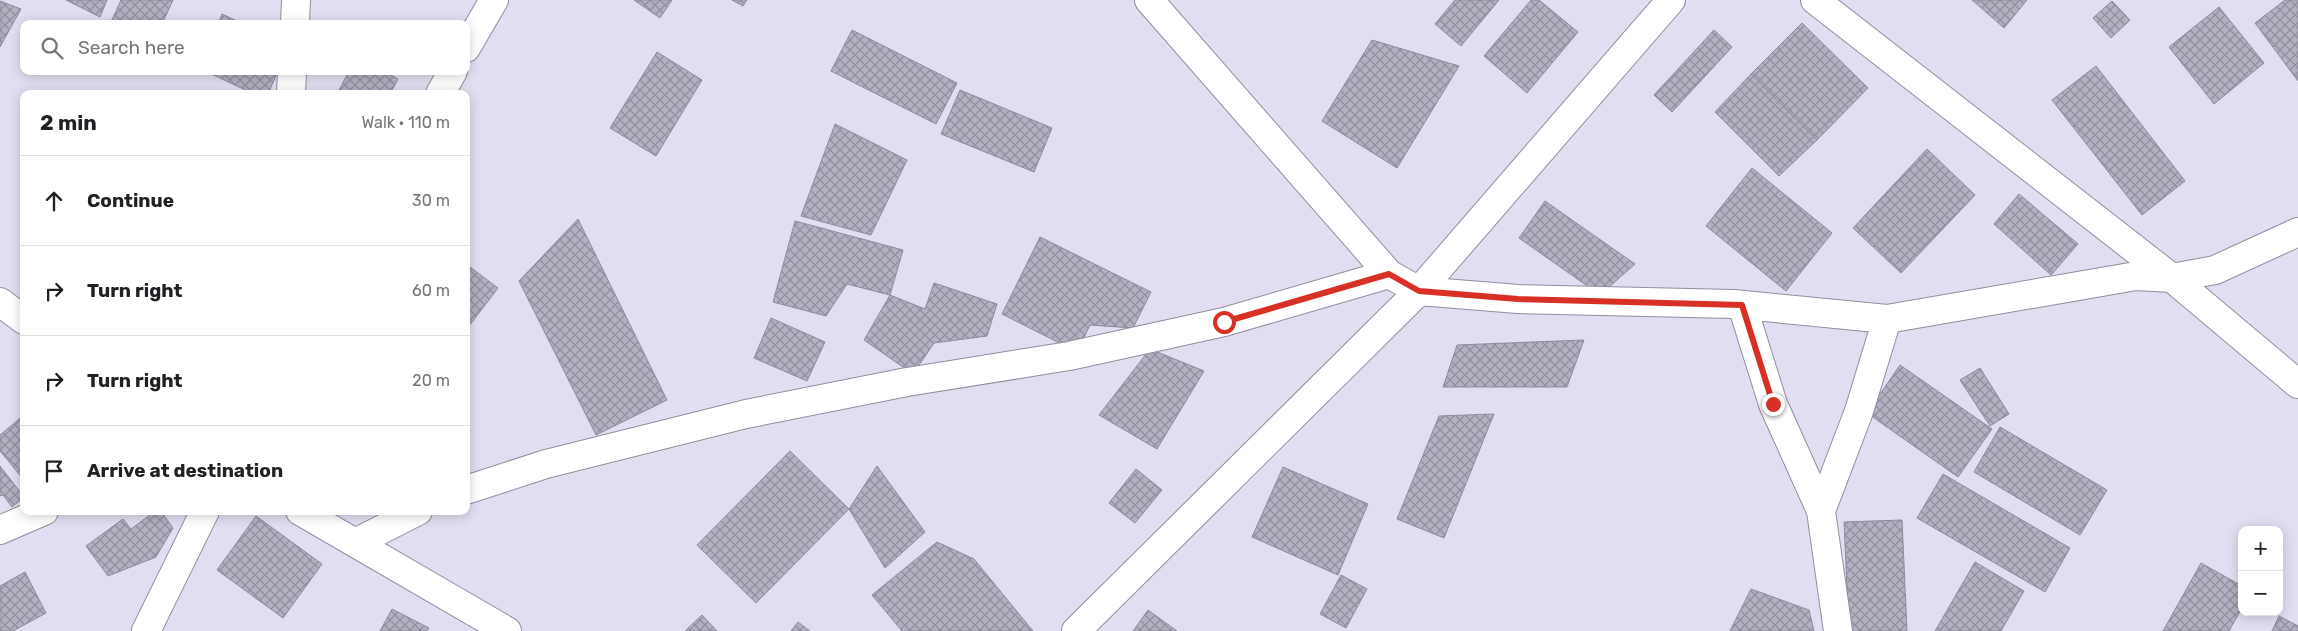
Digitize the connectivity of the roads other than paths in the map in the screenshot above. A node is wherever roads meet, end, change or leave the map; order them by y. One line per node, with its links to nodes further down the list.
1 (296, 0): 6 (street)
2 (494, 0): 7 (street)
3 (1149, 0): 13 (street)
4 (1671, 0): 15 (street)
5 (1815, 0): 14 (street)
6 (294, 20)
7 (470, 41)
8 (292, 75): 10 (street)
9 (451, 75): 11 (street)
10 (291, 90)
11 (442, 90)
12 (2298, 232): 14 (street)
13 (1389, 274): 15 (street); 21 (street)
14 (2172, 278): 19 (street); 20 (street)
15 (1419, 291): 17 (street); 31 (street)
16 (0, 302): 18 (street)
17 (1742, 305): 19 (street); 22 (street)
18 (20, 317)
19 (1887, 319): 22 (street)
20 (2298, 384)
21 (470, 489)
22 (1821, 511): 32 (street)
23 (35, 515): 27 (street)
24 (203, 515): 29 (street)
25 (307, 515): 28 (street)
26 (410, 515): 28 (street)
27 (0, 530)
28 (355, 543): 30 (street)
29 (146, 631)
30 (507, 631)
31 (1076, 631)
32 (1838, 631)

